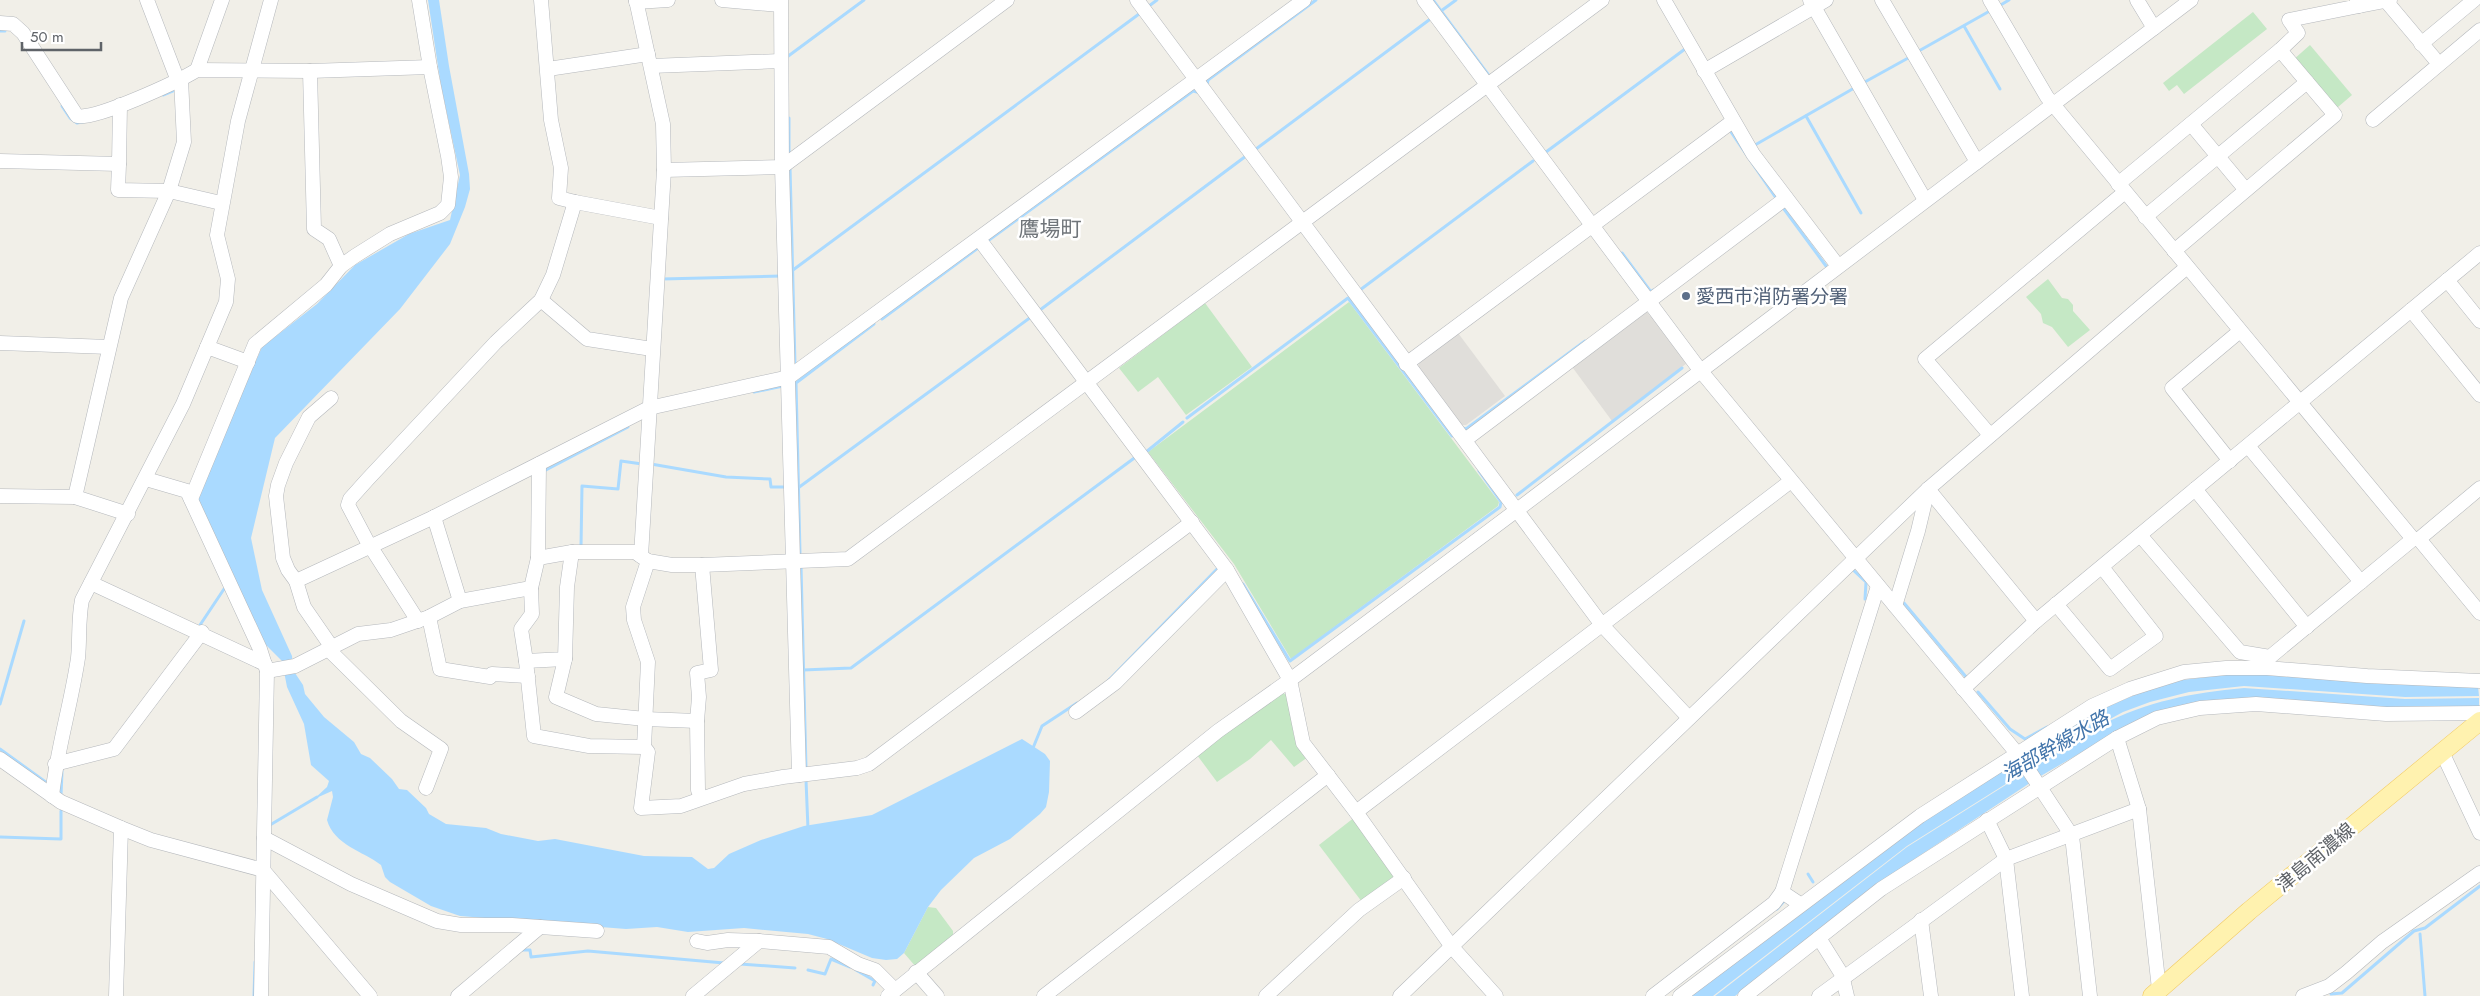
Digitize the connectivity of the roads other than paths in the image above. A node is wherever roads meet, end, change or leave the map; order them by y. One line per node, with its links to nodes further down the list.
1 (147, 0): 38 (street)
2 (222, 0): 34 (street)
3 (272, 0): 35 (street)
4 (419, 0): 32 (street)
5 (541, 0): 33 (street)
6 (668, 0): 20 (street)
7 (731, 0): 22 (street)
8 (1007, 0): 51 (street)
9 (1137, 0): 39 (street)
10 (1304, 0): 39 (street)
11 (1424, 0): 41 (street)
12 (1602, 0): 41 (street)
13 (1664, 0): 37 (street)
14 (1882, 0): 49 (street)
15 (1990, 0): 42 (street)
16 (2137, 0): 25 (street)
17 (2191, 0): 25 (street)
18 (2388, 0): 23 (street); 27 (street)
19 (2474, 0): 27 (street)
20 (636, 1): 30 (street)
21 (1817, 2): 37 (street); 57 (street)
22 (780, 3): 31 (street)
23 (2358, 3): 28 (street)
24 (0, 22): 43 (street)
25 (2154, 28): 42 (street)
26 (2480, 30): 44 (street)
27 (2422, 44): 29 (street)
28 (2280, 50): 40 (street); 46 (street)
29 (2434, 58)
30 (650, 60): 31 (street); 33 (street); 52 (street)
31 (780, 61): 51 (street)
32 (430, 67): 36 (street); 67 (street)
33 (548, 69): 58 (street)
34 (197, 70): 35 (street); 38 (street)
35 (252, 71): 36 (street); 59 (street)
36 (310, 71): 67 (street)
37 (1704, 71): 45 (street)
38 (180, 80): 43 (street); 55 (street)
39 (1196, 80): 62 (street); 64 (street)
40 (2307, 82): 47 (street); 54 (street)
41 (1487, 84): 62 (street); 63 (street)
42 (2053, 104): 49 (street); 53 (street)
43 (120, 105): 50 (street)
44 (2373, 120)
45 (1733, 121): 56 (street); 63 (street)
46 (2191, 124): 47 (street); 53 (street)
47 (2218, 156): 54 (street); 60 (street)
48 (0, 161): 50 (street)
49 (1977, 162): 57 (street)
50 (119, 164): 55 (street)
51 (782, 167): 52 (street); 83 (street)
52 (664, 170): 61 (street)
53 (2121, 188): 60 (street); 89 (street)
54 (2245, 189): 65 (street)
55 (169, 191): 59 (street); 77 (street)
56 (1786, 198): 68 (street); 72 (street)
57 (1925, 200): 68 (street)
58 (575, 202): 61 (street); 71 (street)
59 (222, 203): 78 (street)
60 (2145, 217): 65 (street)
61 (661, 218): 79 (street)
62 (1302, 222): 81 (street); 84 (street)
63 (1592, 225): 72 (street); 81 (street)
64 (979, 238): 83 (street); 84 (street)
65 (2174, 251): 69 (street)
66 (2480, 253): 70 (street)
67 (341, 266): 80 (street)
68 (1838, 266): 82 (street)
69 (2187, 267): 75 (street); 89 (street)
70 (2447, 280): 73 (street); 74 (street)
71 (540, 300): 79 (street); 108 (street)
72 (1648, 302): 82 (street); 90 (street)
73 (2411, 310): 85 (street); 87 (street)
74 (2480, 321)
75 (2240, 331): 87 (street); 92 (street)
76 (0, 343): 77 (street)
77 (110, 347): 100 (street)
78 (207, 347): 80 (street); 94 (street)
79 (652, 349): 88 (street)
80 (248, 362): 101 (street)
81 (1406, 364): 90 (street)
82 (1700, 370): 95 (street); 102 (street)
83 (789, 377): 88 (street); 113 (street)
84 (1088, 382): 105 (street); 113 (street)
85 (2480, 395)
86 (331, 398): 117 (street)
87 (2300, 403): 91 (street); 107 (street)
88 (649, 408): 93 (street); 112 (street)
89 (1990, 434): 96 (street)
90 (1465, 440): 102 (street)
91 (2248, 446): 92 (street); 118 (street)
92 (2230, 461): 98 (street)
93 (539, 464): 104 (street); 110 (street)
94 (146, 479): 101 (street); 103 (street)
95 (1791, 481): 111 (street); 128 (street)
96 (1928, 488): 111 (street); 124 (street); 127 (street)
97 (2480, 488): 107 (street)
98 (2196, 489): 106 (street); 129 (street)
99 (0, 496): 100 (street)
100 (75, 497): 103 (street)
101 (190, 499): 135 (street)
102 (1517, 510): 128 (street); 137 (street)
103 (128, 514): 119 (street)
104 (434, 517): 108 (street); 122 (street)
105 (1192, 522): 116 (street); 152 (street)
106 (2140, 535): 115 (street); 134 (street)
107 (2416, 539): 118 (street); 125 (street)
108 (372, 547): 117 (street); 126 (street)
109 (572, 552): 110 (street); 112 (street); 132 (street)
110 (538, 558): 121 (street)
111 (1855, 558): 120 (street); 142 (street)
112 (644, 559): 114 (street); 143 (street)
113 (794, 561): 114 (street); 152 (street)
114 (702, 565): 144 (street)
115 (2102, 567): 123 (street); 123 (street)
116 (1227, 570): 137 (street); 140 (street)
117 (296, 581): 131 (street)
118 (2361, 582): 129 (street)
119 (91, 583): 130 (street); 151 (street)
120 (1878, 586): 124 (street); 169 (street)
121 (531, 588): 122 (street); 133 (street)
122 (460, 601): 126 (street)
123 (2056, 604): 127 (street)
124 (1895, 606): 139 (street)
125 (2480, 612)
126 (423, 619): 131 (street); 136 (street)
127 (2036, 620): 139 (street)
128 (1602, 624): 142 (street); 159 (street)
129 (2307, 627): 134 (street)
130 (202, 632): 135 (street); 151 (street)
131 (331, 649): 135 (street); 155 (street)
132 (565, 659): 133 (street); 143 (street)
133 (526, 661): 136 (street)
134 (2269, 662): 138 (street); 149 (street)
135 (270, 668): 164 (street)
136 (528, 676): 147 (street)
137 (1290, 680): 153 (street); 178 (street)
138 (2480, 681)
139 (1964, 689): 149 (street)
140 (1076, 712)
141 (2480, 714): 146 (street)
142 (1689, 718): 177 (street)
143 (645, 719): 144 (street); 147 (street)
144 (697, 721): 157 (street)
145 (2480, 721): 148 (main road, 津島南濃線)
146 (2117, 738): 154 (street); 158 (street)
147 (644, 746): 157 (street)
148 (2442, 752): 162 (street); 182 (main road, 津島南濃線)
149 (2018, 755): 154 (street); 170 (street)
150 (0, 759): 156 (street)
151 (55, 764): 156 (street)
152 (799, 775): 157 (street)
153 (1328, 775): 159 (street); 189 (street)
154 (2038, 783): 160 (street); 163 (street)
155 (426, 788)
156 (52, 796): 161 (street)
157 (700, 798)
158 (2140, 809): 163 (street); 182 (street)
159 (1356, 812): 168 (street)
160 (1986, 820): 165 (street); 174 (street)
161 (121, 828): 166 (street); 183 (street)
162 (2480, 833)
163 (2072, 836): 165 (street); 200 (street)
164 (264, 838): 166 (street); 172 (street)
165 (2006, 859): 171 (street); 199 (street)
166 (263, 870): 184 (street); 185 (street)
167 (2480, 873): 180 (street)
168 (1404, 878): 177 (street); 190 (street)
169 (1782, 892): 170 (street); 193 (street)
170 (1800, 904): 194 (street)
171 (1921, 920): 179 (street); 198 (street)
172 (540, 927): 173 (street); 186 (street)
173 (597, 931)
174 (1819, 938): 179 (street); 195 (street)
175 (697, 941): 176 (street)
176 (759, 941): 181 (street); 187 (street)
177 (1452, 946): 191 (street); 192 (street)
178 (916, 972): 181 (street); 188 (street)
179 (1843, 978): 196 (street); 197 (street)
180 (2329, 991): 201 (street)
181 (892, 993)
182 (2156, 993)
183 (116, 996)
184 (261, 996)
185 (370, 996)
186 (458, 996)
187 (693, 996)
188 (937, 996)
189 (1044, 996)
190 (1266, 996)
191 (1400, 996)
192 (1496, 996)
193 (1653, 996)
194 (1680, 996)
195 (1744, 996)
196 (1819, 996)
197 (1847, 996)
198 (1931, 996)
199 (2022, 996)
200 (2090, 996)
201 (2303, 996)

